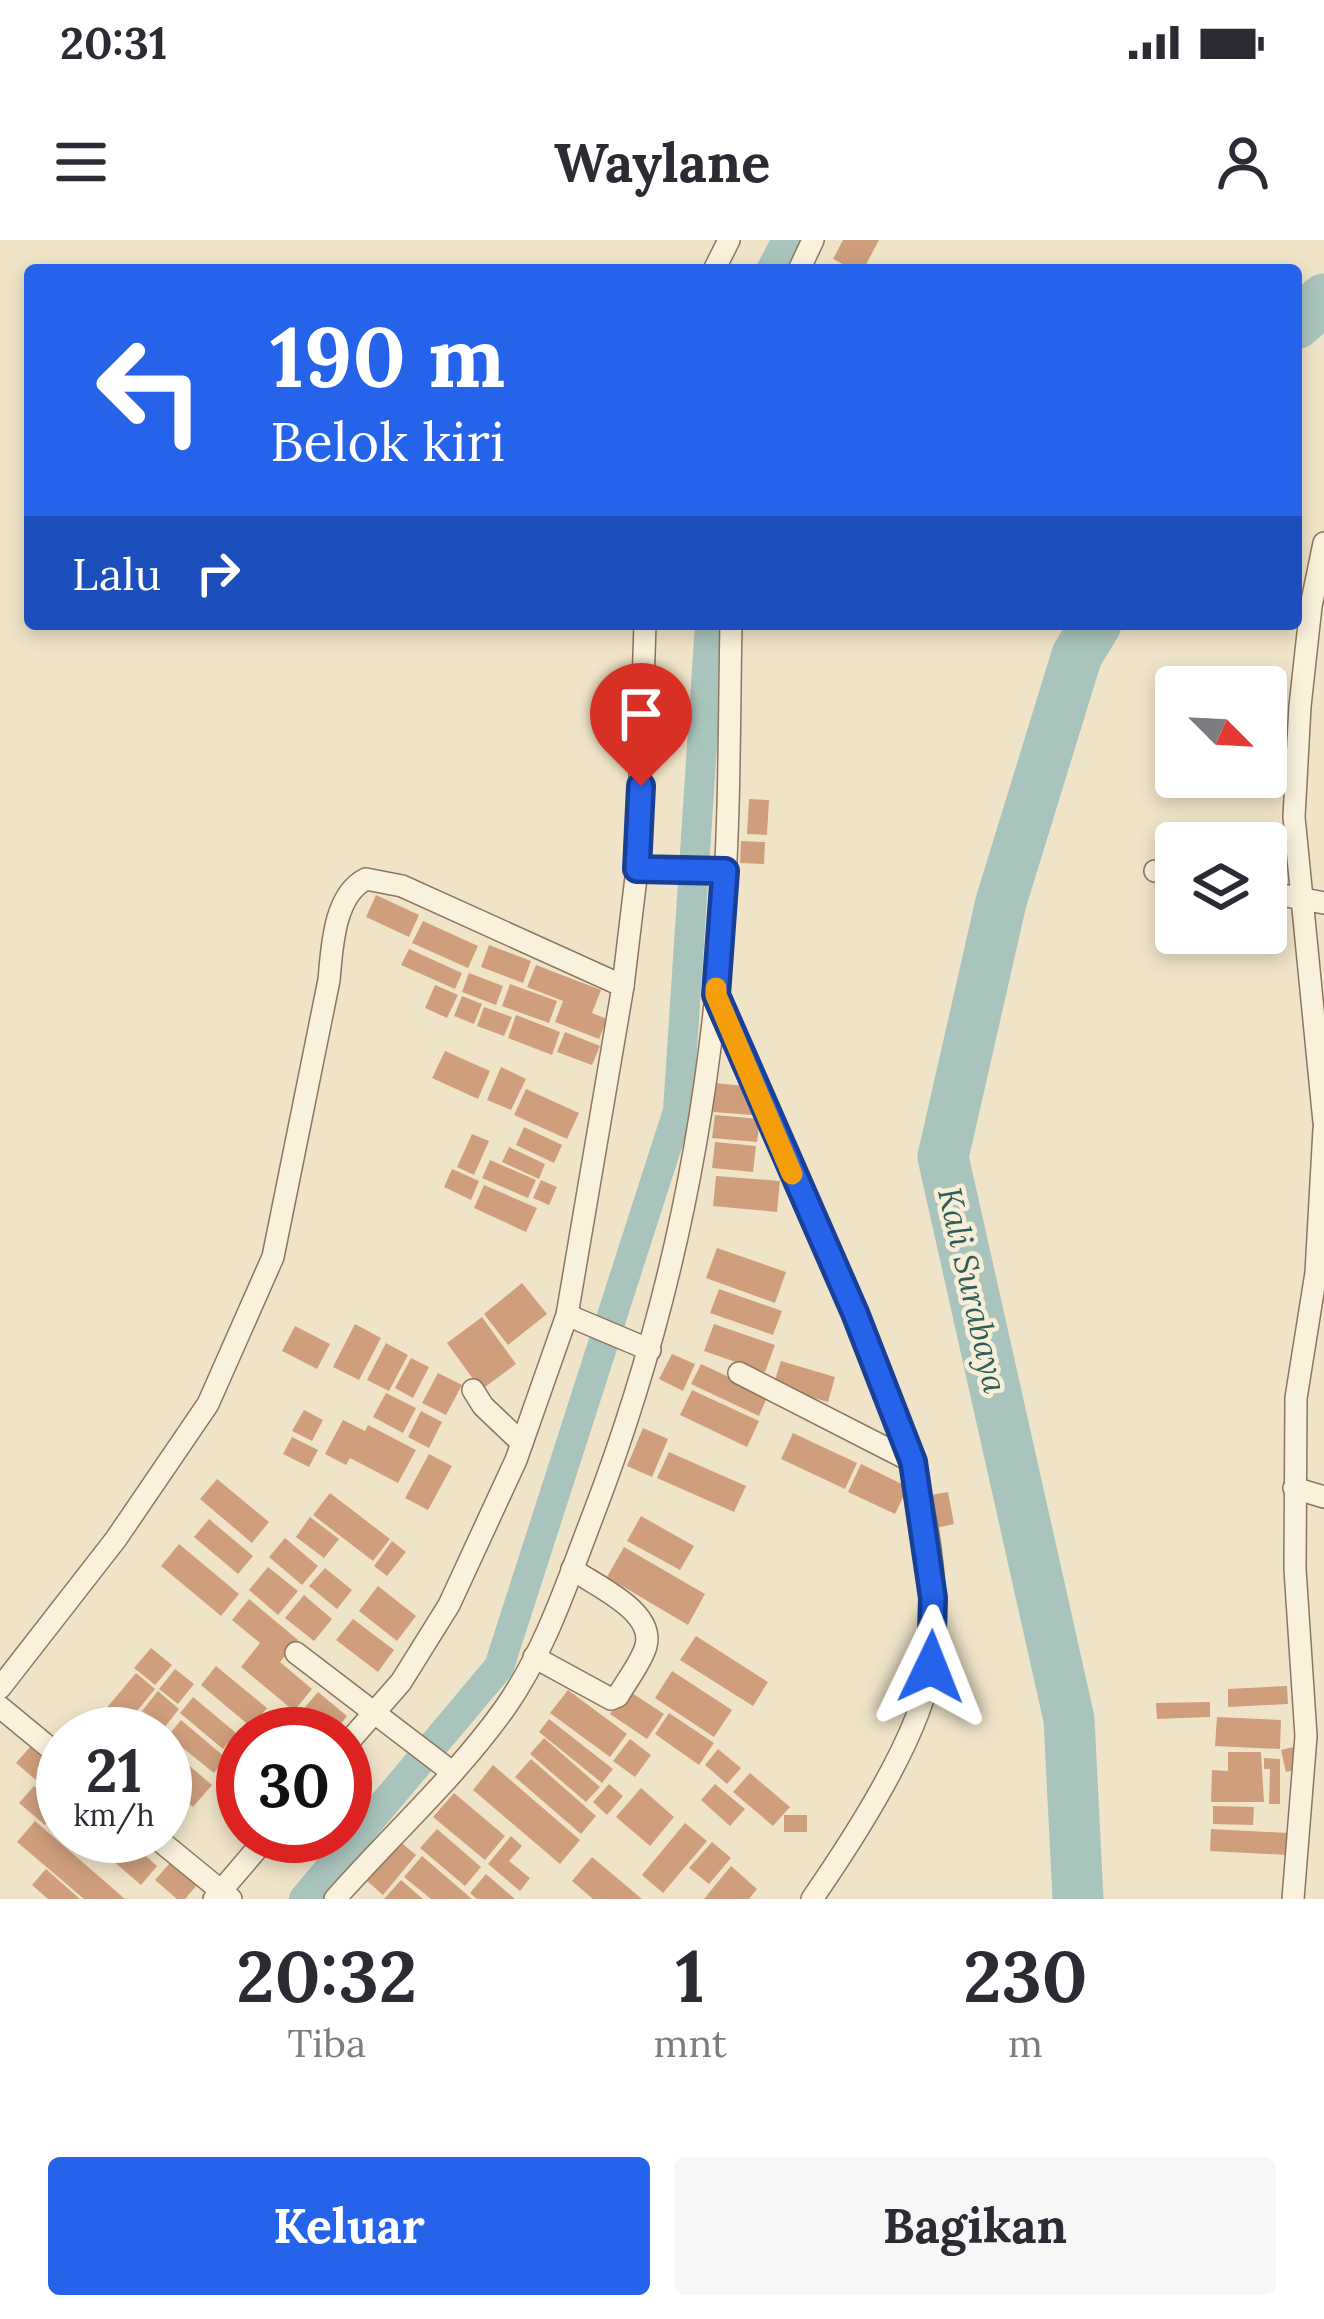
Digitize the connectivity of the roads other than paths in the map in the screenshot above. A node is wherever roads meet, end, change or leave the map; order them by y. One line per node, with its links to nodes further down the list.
1 (1324, 543): 6 (street)
2 (645, 630): 4 (street)
3 (731, 630): 5 (street)
4 (644, 869): 5 (street); 7 (street)
5 (716, 871): 8 (street)
6 (1313, 901): 9 (street)
7 (623, 986): 10 (street); 21 (street)
8 (716, 995): 11 (street); 15 (street)
9 (1324, 1125): 16 (street)
10 (576, 1318): 11 (street); 14 (street)
11 (642, 1347): 18 (street)
12 (739, 1373): 15 (street)
13 (473, 1390): 14 (street)
14 (522, 1443): 23 (street)
15 (913, 1462): 31 (street)
16 (1294, 1488): 17 (street); 32 (street)
17 (1324, 1497)
18 (572, 1569): 20 (street); 20 (street)
19 (296, 1653): 23 (street)
20 (534, 1657): 26 (street)
21 (0, 1688)
22 (0, 1707): 25 (street)
23 (381, 1716): 24 (street); 26 (street)
24 (372, 1724)
25 (36, 1737)
26 (447, 1767): 30 (street)
27 (184, 1863): 29 (street)
28 (247, 1863): 29 (street)
29 (221, 1896)
30 (335, 1899)
31 (812, 1899)
32 (1293, 1899)

